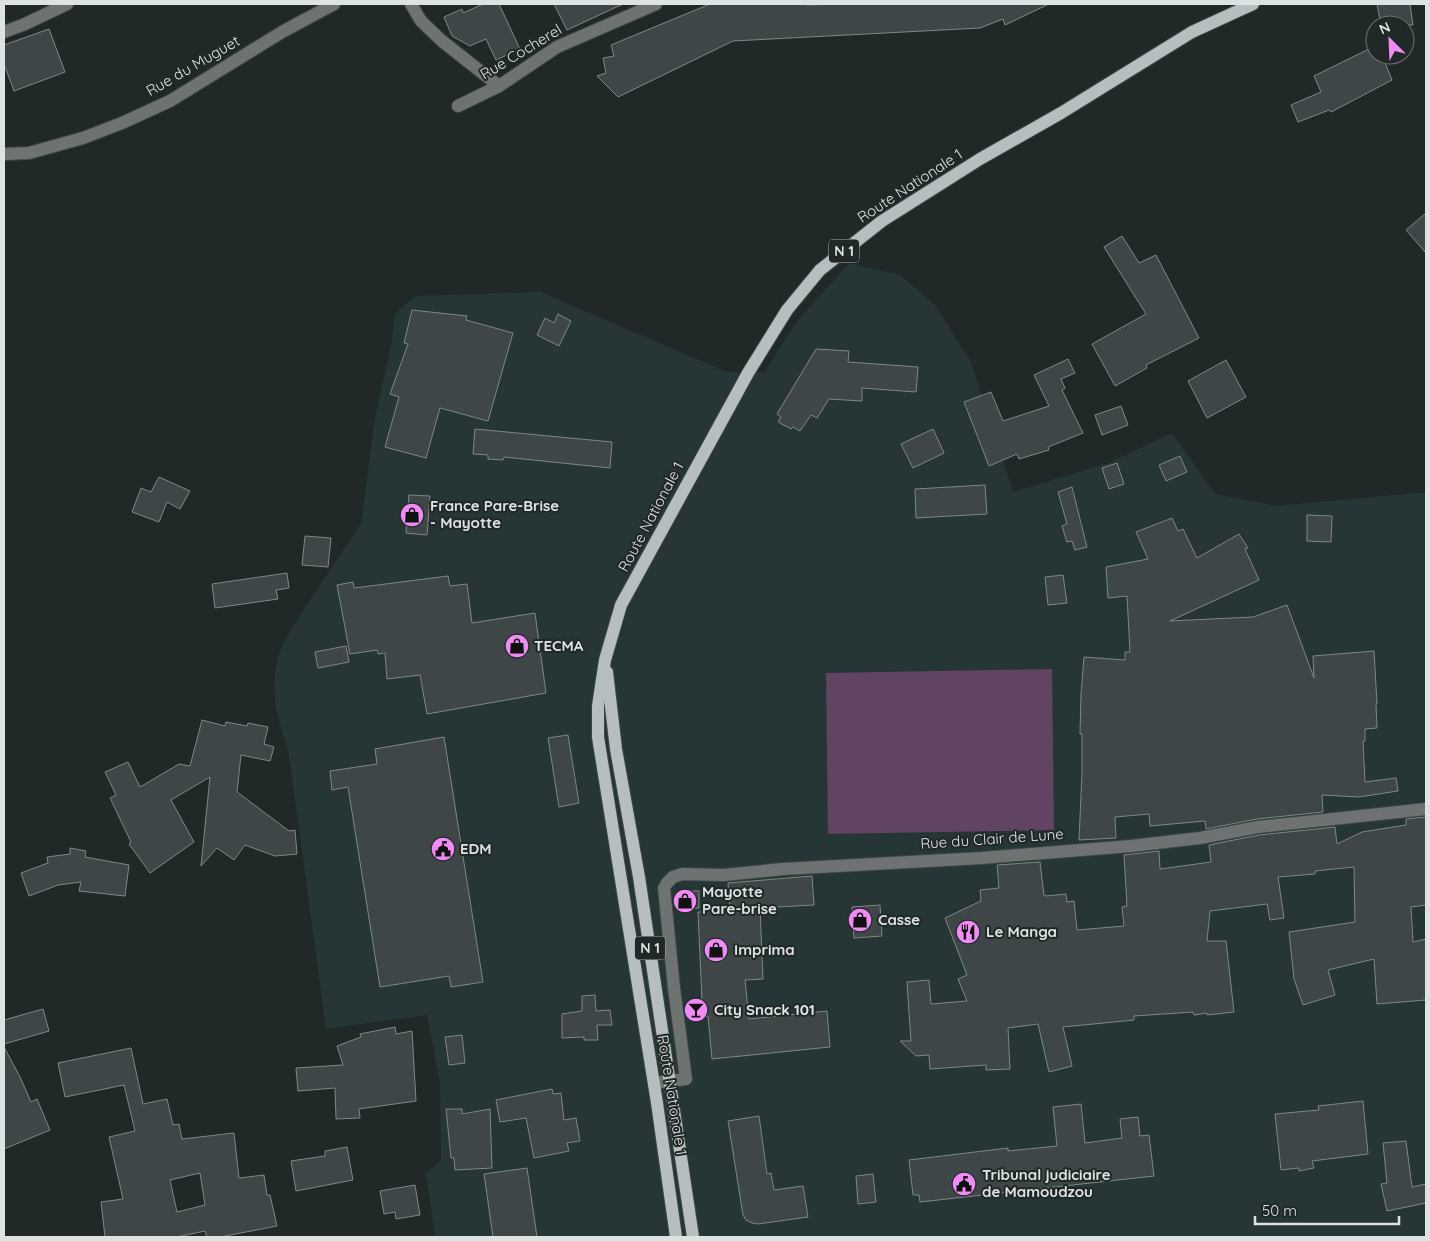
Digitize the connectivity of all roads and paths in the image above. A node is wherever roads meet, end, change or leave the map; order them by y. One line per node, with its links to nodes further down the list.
1 (67, 4): 6 (street)
2 (334, 4): 9 (street, Rue du Muguet)
3 (411, 4): 7 (street)
4 (656, 4): 7 (street, Rue Cocherel)
5 (1254, 4): 10 (main road, Route Nationale 1 / N 1)
6 (4, 32)
7 (499, 86): 8 (street, Rue Cocherel)
8 (458, 106)
9 (4, 154)
10 (605, 660): 12 (main road, Route Nationale 1 / N 1); 14 (main road, Route Nationale 1 / N 1)
11 (1426, 809): 13 (street, Rue du Clair de Lune)
12 (634, 958): 14 (main road, Route Nationale 1 / N 1); 16 (main road, Route Nationale 1 / N 1)
13 (674, 988): 14 (street); 15 (street, Rue du Clair de Lune)
14 (652, 990): 15 (main road, Route Nationale 1 / N 1)
15 (669, 1082): 16 (street, Rue du Clair de Lune); 18 (main road, Route Nationale 1 / N 1)
16 (654, 1083): 17 (main road, Route Nationale 1 / N 1)
17 (676, 1237)
18 (693, 1237)

